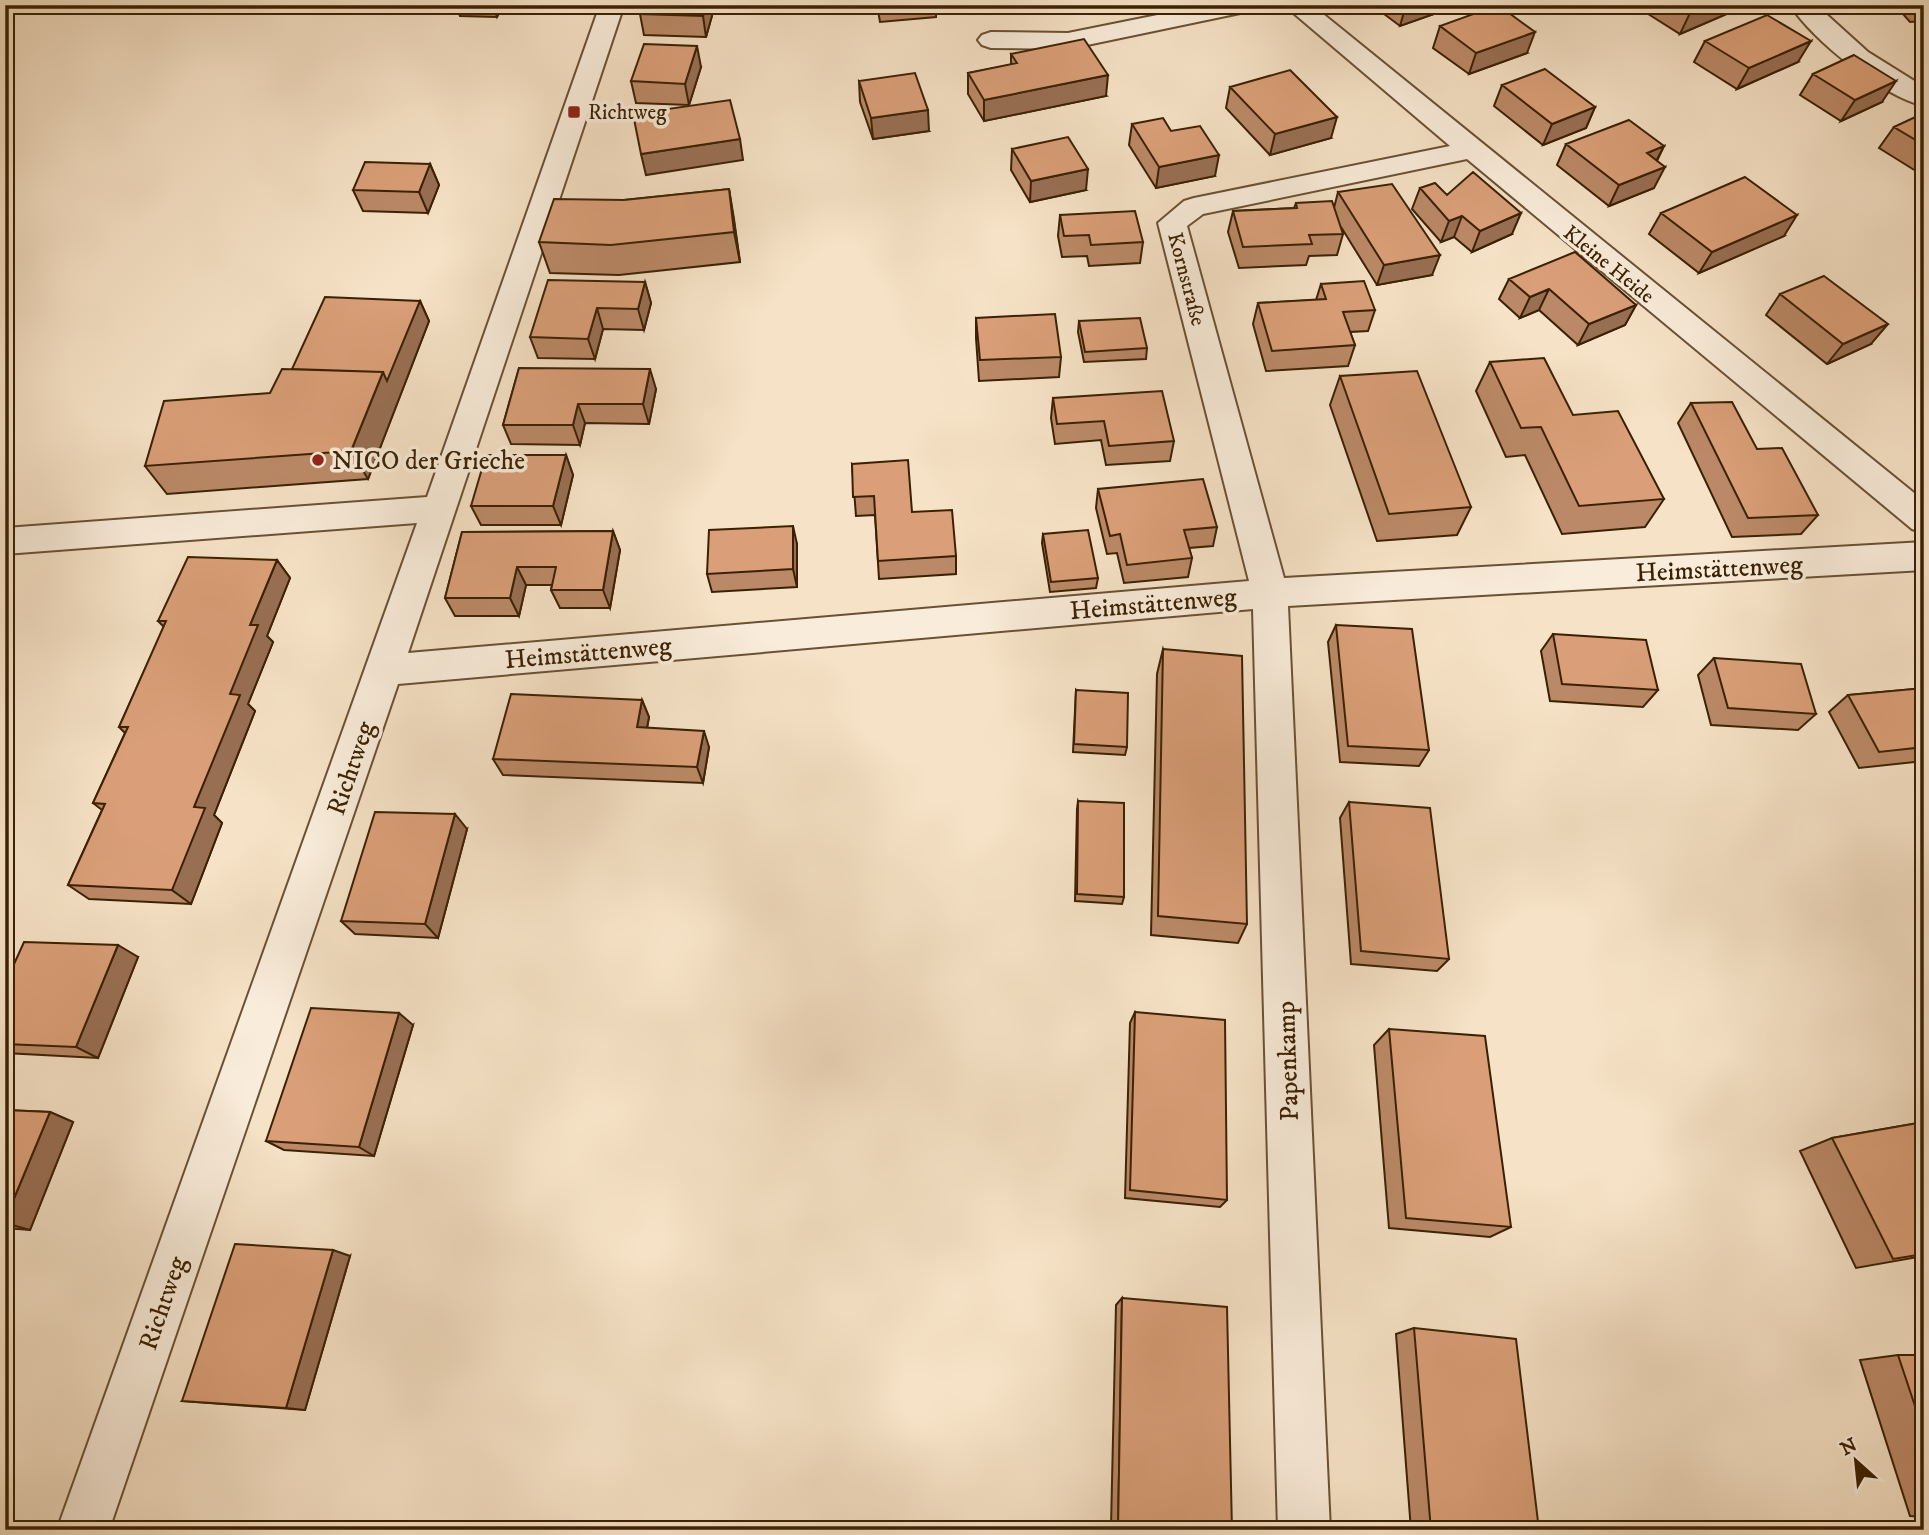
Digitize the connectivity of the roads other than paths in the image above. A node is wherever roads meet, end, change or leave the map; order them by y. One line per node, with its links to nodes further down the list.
1 (612, 5): 8 (street, Richtweg)
2 (1245, 5): 5 (street)
3 (1296, 5): 7 (street, Kleine Heide)
4 (1802, 5): 6 (street)
5 (991, 40)
6 (1924, 98)
7 (1471, 150): 9 (street, Kleine Heide); 12 (street, Kornstraße)
8 (439, 509): 10 (street); 13 (street, Richtweg)
9 (1924, 520)
10 (5, 541)
11 (1924, 556): 12 (street, Heimstättenweg)
12 (1270, 593): 13 (street, Heimstättenweg); 15 (street, Papenkamp)
13 (384, 670): 14 (street, Richtweg)
14 (83, 1530)
15 (1304, 1530)

